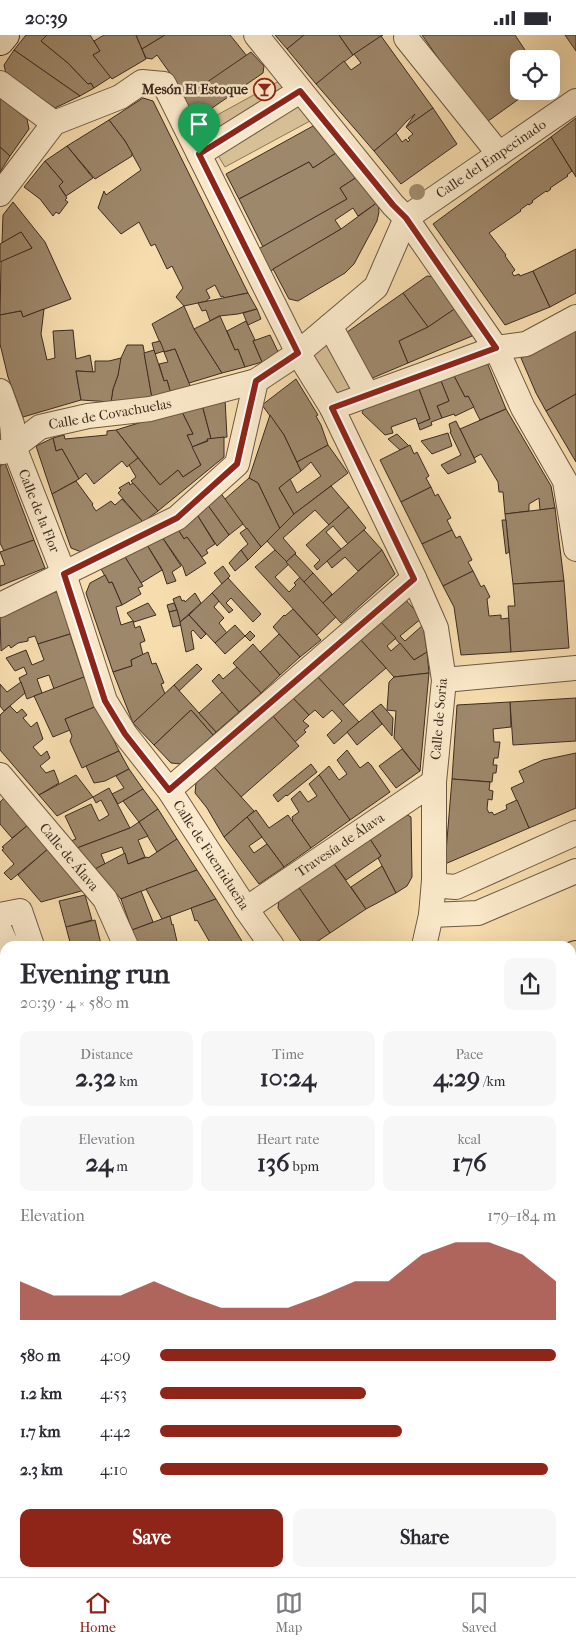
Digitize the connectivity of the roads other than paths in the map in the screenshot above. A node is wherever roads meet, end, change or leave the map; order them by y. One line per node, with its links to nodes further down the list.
1 (5, 35): 4 (street)
2 (256, 35): 6 (street)
3 (406, 38): 10 (street)
4 (0, 41)
5 (0, 83): 8 (street)
6 (300, 91): 9 (street); 12 (street)
7 (576, 101): 10 (street, Calle del Empecinado)
8 (54, 123): 9 (street, Calle de Soria); 11 (street)
9 (199, 154): 16 (street, Calle de Soria)
10 (499, 154): 12 (street, Calle del Empecinado)
11 (0, 194)
12 (406, 218): 14 (street, Calle de Covachuelas); 15 (street)
13 (576, 317): 15 (street)
14 (330, 326): 16 (street, Calle de Covachuelas); 19 (street)
15 (496, 348): 19 (street); 22 (street)
16 (298, 353): 17 (street, Calle de Covachuelas); 20 (street, Calle de Soria)
17 (256, 381): 21 (street, Calle de Covachuelas); 23 (street)
18 (0, 391): 21 (street, Calle de la Flor)
19 (367, 394): 20 (street)
20 (332, 408): 24 (street, Calle de Soria)
21 (7, 450): 23 (street, Calle de la Flor)
22 (576, 549)
23 (64, 574): 25 (street); 30 (street, Calle de Fuentidueña)
24 (414, 579): 27 (street, Calle de Soria); 30 (street)
25 (0, 605)
26 (576, 668): 27 (street)
27 (444, 680): 29 (street, Calle de Soria)
28 (1, 779): 38 (street, Calle de Álava)
29 (434, 782): 33 (street, Calle de Soria); 34 (street, Travesía de Álava)
30 (169, 790): 34 (street, Calle de Fuentidueña)
31 (576, 833): 33 (street)
32 (576, 871): 36 (street)
33 (434, 880): 36 (street, Calle de Soria)
34 (246, 909): 39 (street, Calle de Fuentidueña)
35 (0, 915): 37 (street)
36 (431, 915): 40 (street, Calle de Soria)
37 (30, 941)
38 (124, 941)
39 (268, 941)
40 (425, 941)

